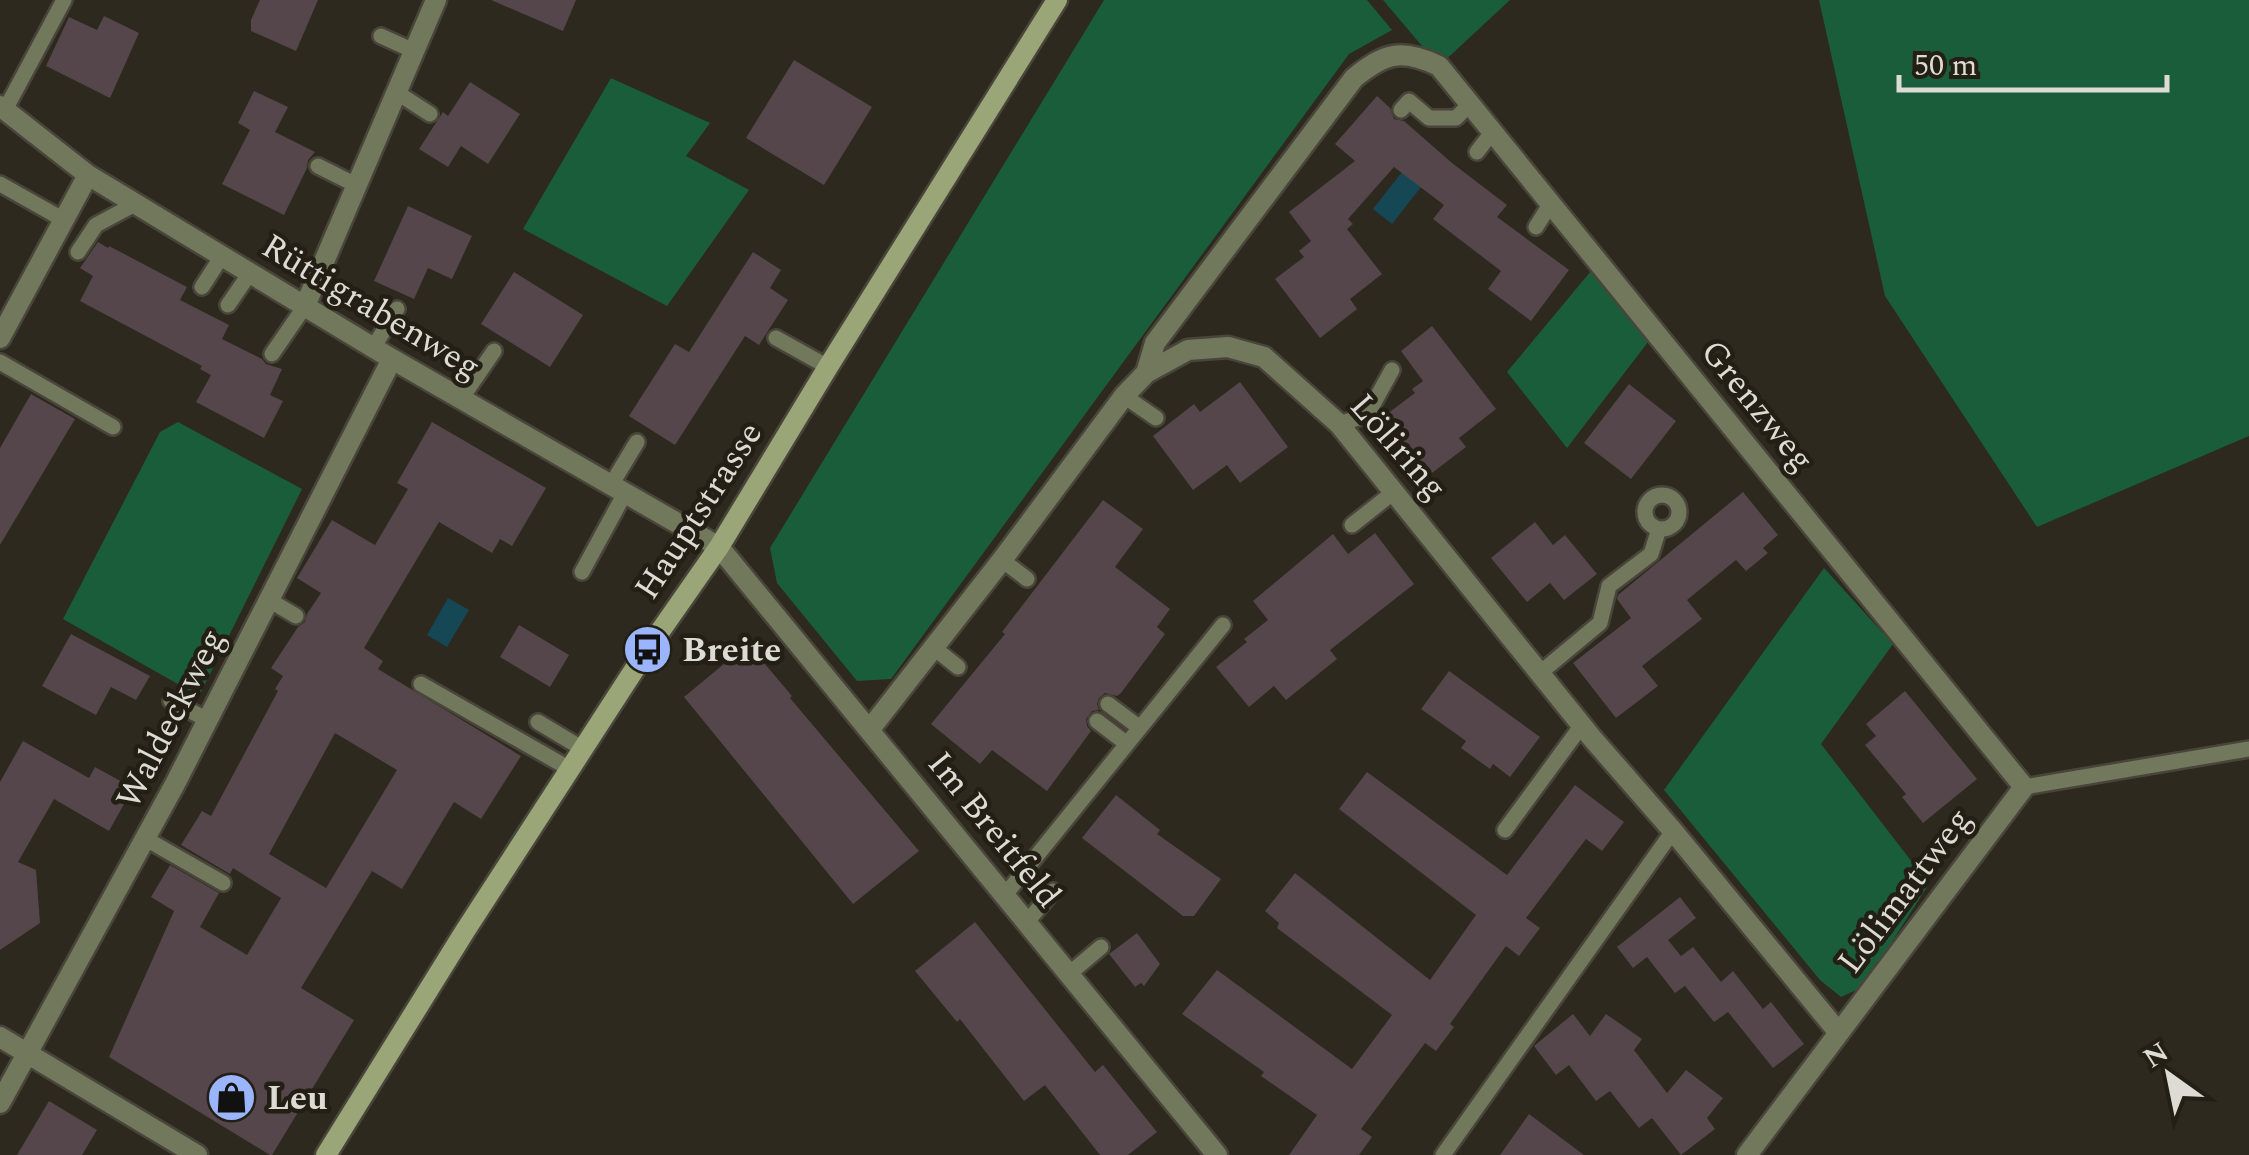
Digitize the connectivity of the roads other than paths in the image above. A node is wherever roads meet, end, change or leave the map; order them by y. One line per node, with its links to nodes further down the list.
1 (64, 0): 4 (lane)
2 (436, 0): 6 (street)
3 (1058, 0): 35 (main road, Hauptstrasse)
4 (55, 8): 9 (lane)
5 (381, 36): 6 (lane)
6 (414, 50): 7 (street)
7 (396, 92): 11 (lane); 17 (street)
8 (1470, 103): 10 (lane); 12 (street, Grenzweg); 37 (street, Grenzweg)
9 (2, 108): 15 (street, Rüttigrabenweg)
10 (1401, 110)
11 (430, 114)
12 (1493, 131): 13 (lane); 18 (street, Grenzweg)
13 (1477, 152)
14 (318, 166): 17 (lane)
15 (88, 175): 19 (street, Rüttigrabenweg); 20 (street)
16 (0, 184): 20 (lane)
17 (356, 185): 27 (street)
18 (1551, 203): 21 (lane); 71 (street, Grenzweg)
19 (135, 204): 22 (lane); 23 (street, Rüttigrabenweg)
20 (64, 220): 29 (street)
21 (1536, 227)
22 (78, 252)
23 (222, 256): 24 (street, Rüttigrabenweg); 25 (lane)
24 (250, 273): 26 (lane); 27 (street, Rüttigrabenweg)
25 (202, 287)
26 (228, 306)
27 (305, 306): 32 (lane); 33 (street, Rüttigrabenweg)
28 (397, 309): 33 (lane)
29 (0, 338)
30 (776, 338): 35 (lane)
31 (494, 351): 39 (lane)
32 (272, 354)
33 (382, 354): 39 (street, Rüttigrabenweg); 52 (street, Waldeckweg)
34 (0, 362): 42 (lane)
35 (828, 367): 48 (main road, Hauptstrasse)
36 (1392, 370): 41 (lane)
37 (1146, 373): 38 (street, Löliring); 41 (street, Löliring)
38 (1124, 396): 40 (lane); 49 (street, Löliring)
39 (461, 399): 44 (street, Rüttigrabenweg)
40 (1156, 418)
41 (1339, 424): 45 (street, Löliring)
42 (113, 427)
43 (637, 442): 44 (lane)
44 (618, 489): 48 (street, Rüttigrabenweg); 50 (lane)
45 (1395, 491): 46 (lane); 57 (street, Löliring)
46 (1352, 525)
47 (1659, 529): 57 (lane)
48 (719, 547): 66 (street, Im Breitfeld); 69 (main road, Hauptstrasse)
49 (1002, 560): 51 (lane); 55 (street, Löliring)
50 (582, 572)
51 (1027, 579)
52 (269, 600): 53 (lane); 61 (street, Waldeckweg)
53 (296, 616)
54 (1223, 625): 65 (lane)
55 (934, 648): 56 (lane); 66 (street, Löliring)
56 (958, 667)
57 (1540, 673): 64 (street, Löliring)
58 (422, 684): 70 (lane)
59 (170, 702): 61 (lane)
60 (1108, 704): 65 (lane)
61 (208, 720): 74 (street, Waldeckweg)
62 (1097, 721): 67 (lane)
63 (538, 722): 69 (lane)
64 (1582, 724): 72 (lane); 73 (street, Löliring)
65 (1140, 728): 67 (lane)
66 (870, 730): 77 (street, Im Breitfeld)
67 (1127, 744): 77 (lane)
68 (2249, 748): 71 (lane)
69 (583, 749): 70 (main road, Hauptstrasse)
70 (570, 769): 86 (main road, Hauptstrasse)
71 (2024, 788): 81 (street, Lölimattweg)
72 (1505, 830)
73 (1673, 831): 81 (street, Löliring); 88 (lane)
74 (146, 838): 75 (lane); 83 (street, Waldeckweg)
75 (223, 884)
76 (1053, 891): 78 (lane)
77 (1005, 895): 78 (street, Im Breitfeld)
78 (1027, 922): 80 (street, Im Breitfeld)
79 (1101, 947): 80 (lane)
80 (1069, 974): 87 (street, Im Breitfeld)
81 (1839, 1033): 89 (street, Lölimattweg)
82 (0, 1037): 83 (street)
83 (28, 1054): 84 (street, Waldeckweg); 85 (street)
84 (0, 1103)
85 (193, 1154)
86 (326, 1155)
87 (1217, 1155)
88 (1443, 1155)
89 (1747, 1155)

